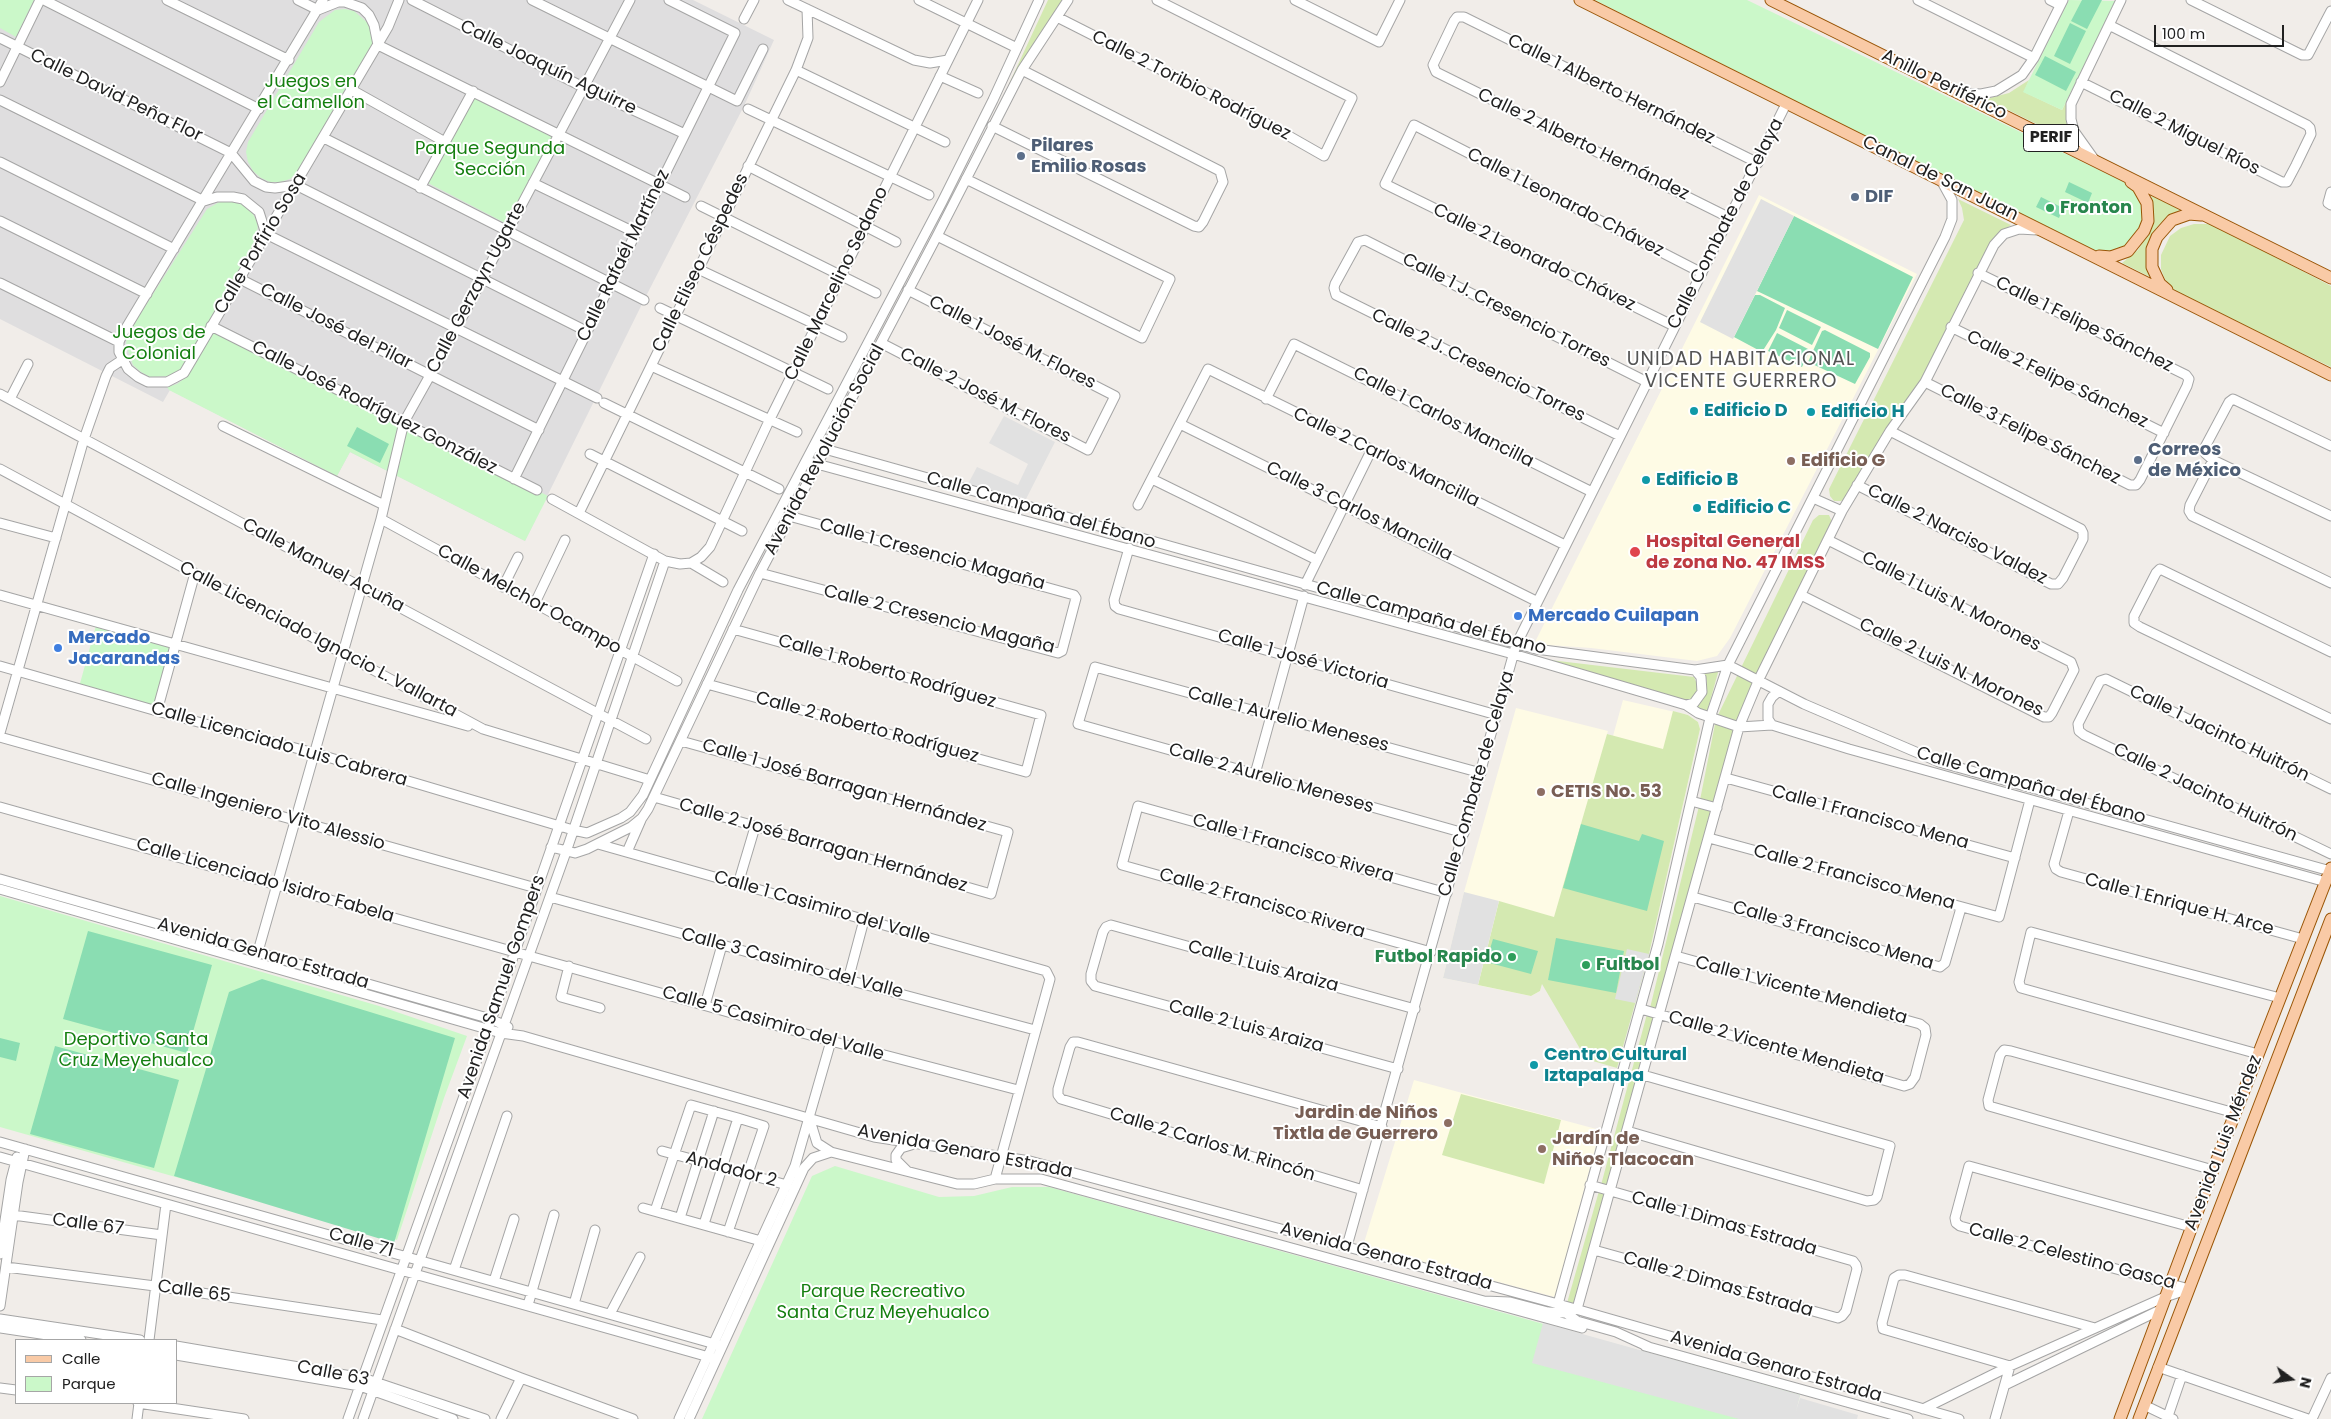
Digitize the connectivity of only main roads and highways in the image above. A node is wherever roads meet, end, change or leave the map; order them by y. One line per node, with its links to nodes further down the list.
1 (1580, 0): 5 (main road, Canal de San Juan)
2 (1771, 0): 3 (main road, Anillo Periférico / PERIF)
3 (2122, 174): 4 (main road, Anillo Periférico / PERIF); 5 (main road)
4 (2207, 216): 6 (main road, Anillo Periférico / PERIF); 7 (main road)
5 (2093, 256): 7 (main road)
6 (2331, 278)
7 (2173, 296): 8 (main road)
8 (2331, 375)
9 (2329, 874): 11 (main road, Avenida Luis Méndez)
10 (2331, 918): 12 (main road, Avenida Luis Méndez)
11 (2120, 1419)
12 (2139, 1419)

